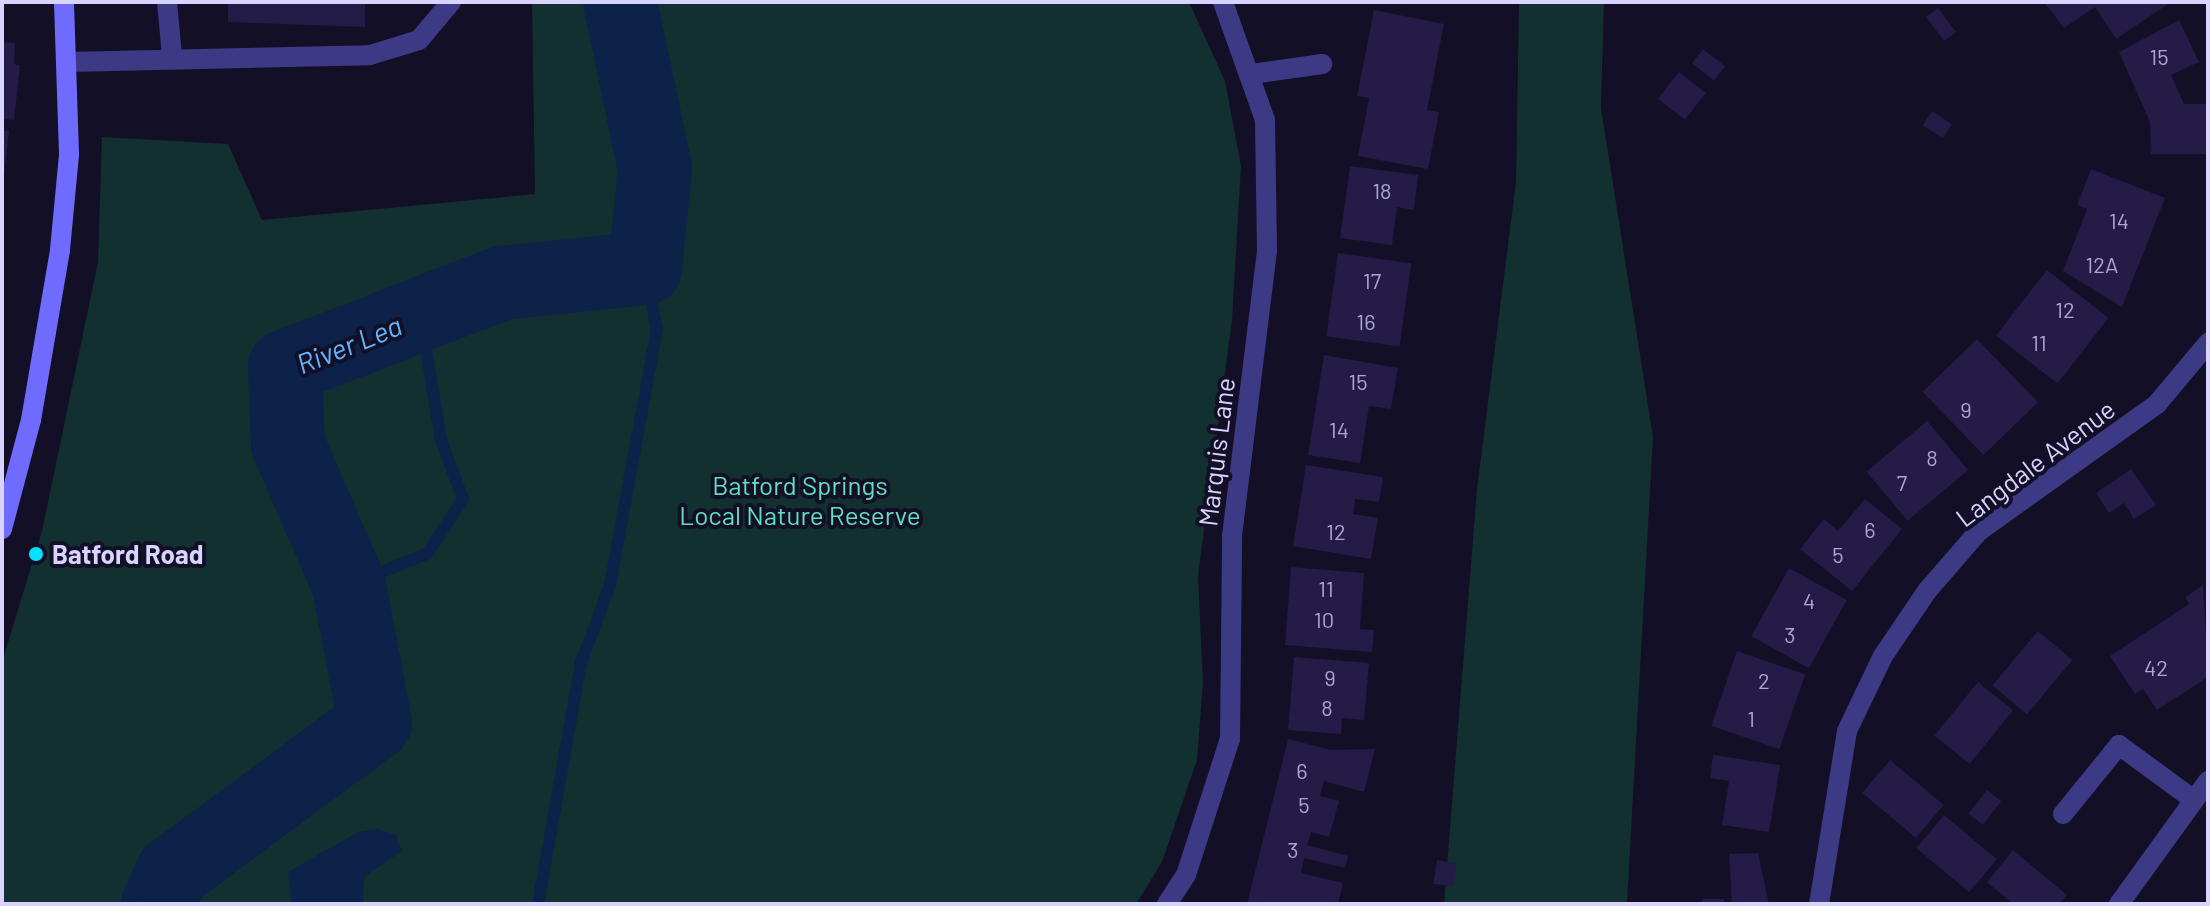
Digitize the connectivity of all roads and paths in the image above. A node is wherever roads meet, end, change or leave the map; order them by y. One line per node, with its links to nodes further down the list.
1 (64, 2): 6 (main road)
2 (167, 2): 5 (street)
3 (451, 2): 5 (street)
4 (1230, 5): 8 (street, Marquis Lane)
5 (172, 56): 6 (street)
6 (68, 62): 10 (main road)
7 (1322, 64): 8 (street)
8 (1252, 74): 14 (street, Marquis Lane)
9 (2208, 343): 15 (street, Langdale Avenue)
10 (2, 529)
11 (2208, 781): 12 (street)
12 (2194, 800): 13 (street); 16 (street)
13 (2063, 814)
14 (1167, 904)
15 (1819, 904)
16 (2119, 904)

